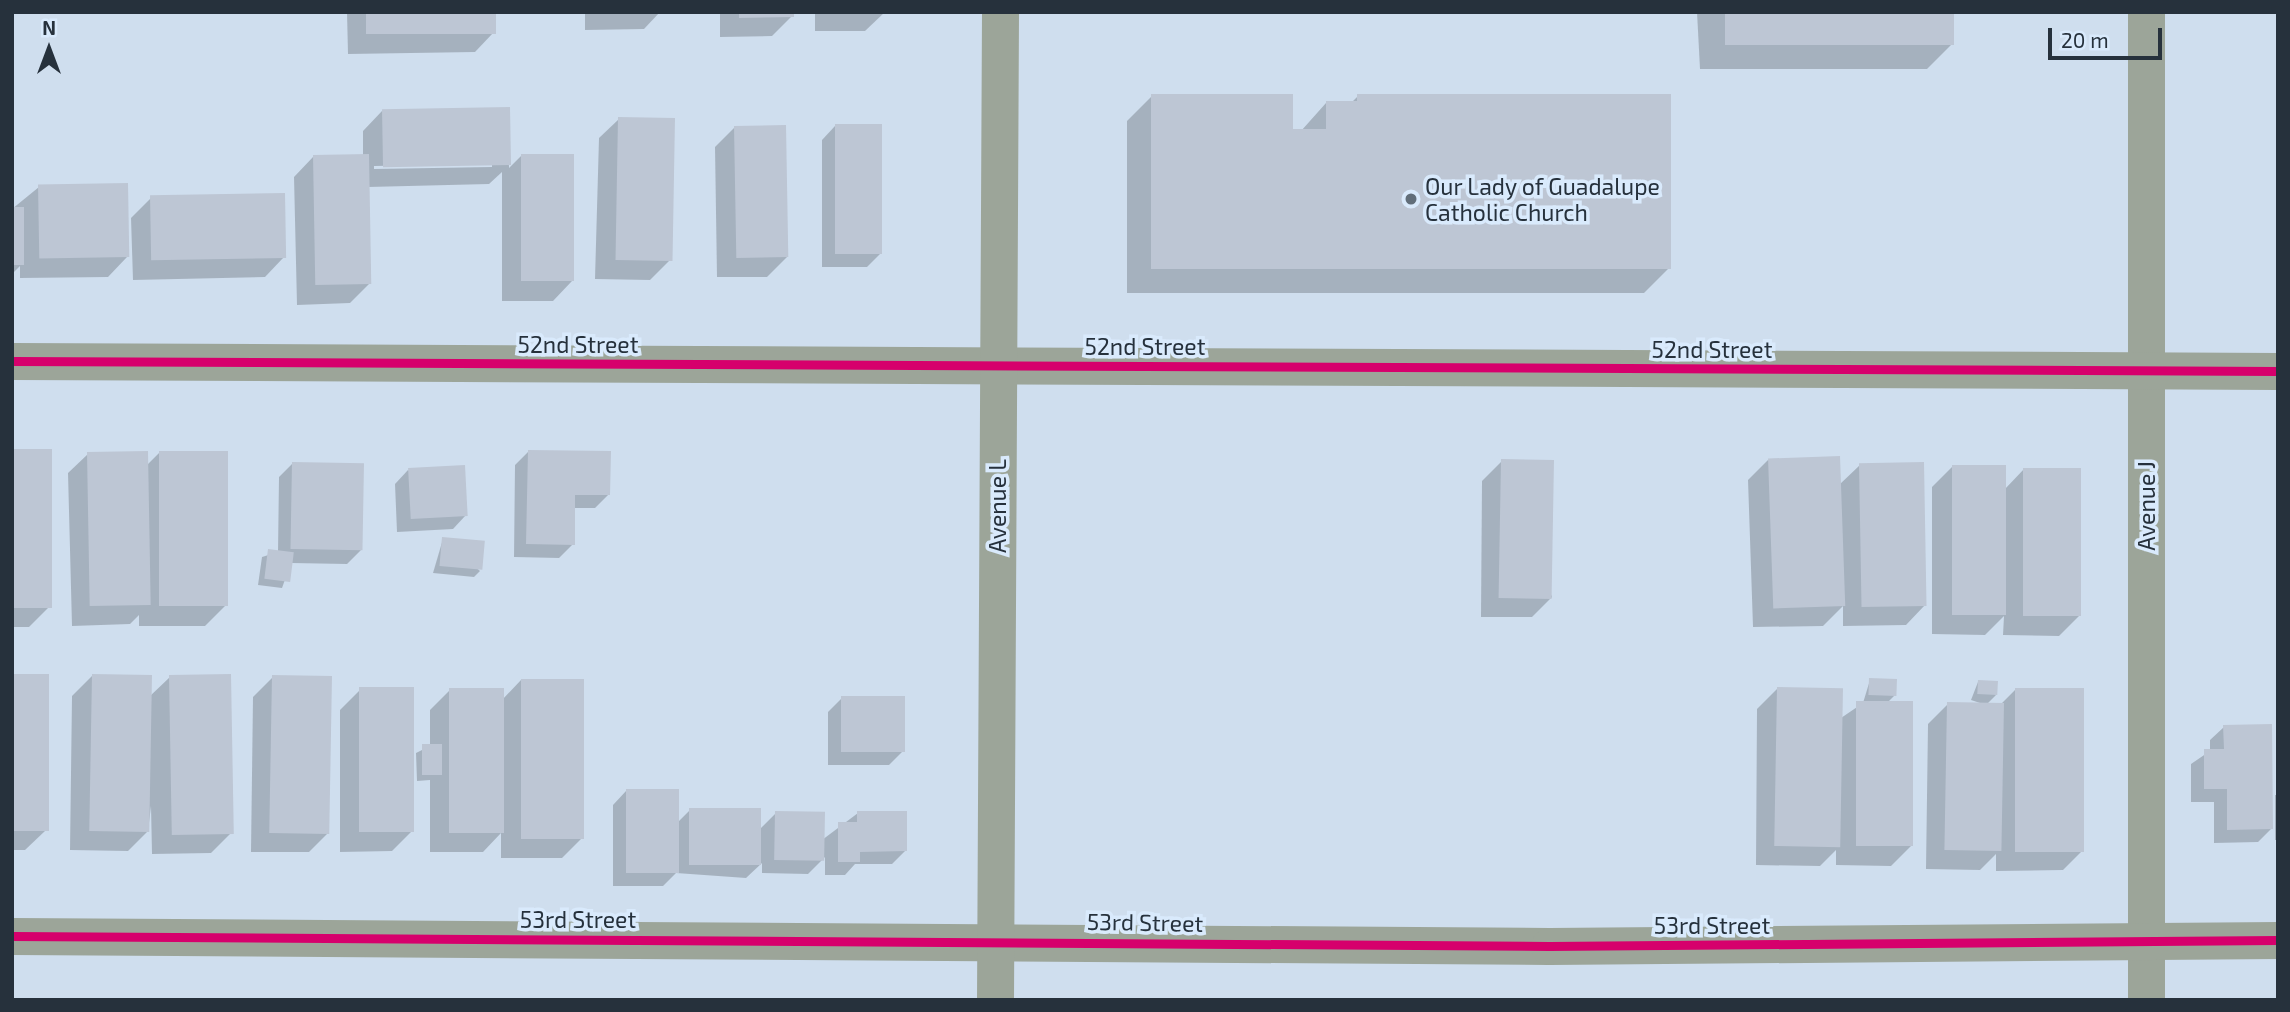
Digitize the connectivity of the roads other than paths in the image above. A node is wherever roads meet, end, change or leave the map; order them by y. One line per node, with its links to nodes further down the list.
1 (1000, 12): 4 (street, Avenue L)
2 (2146, 12): 5 (street, Avenue J)
3 (12, 361): 4 (street, 52nd Street)
4 (998, 364): 5 (street, 52nd Street); 8 (street, Avenue L)
5 (2146, 371): 6 (street, 52nd Street); 10 (street, Avenue J)
6 (2278, 371)
7 (12, 936): 8 (street, 53rd Street)
8 (994, 940): 10 (street, 53rd Street); 11 (street, Avenue L)
9 (2278, 940): 10 (street, 53rd Street)
10 (2146, 941): 12 (street, Avenue J)
11 (995, 1000)
12 (2146, 1000)

